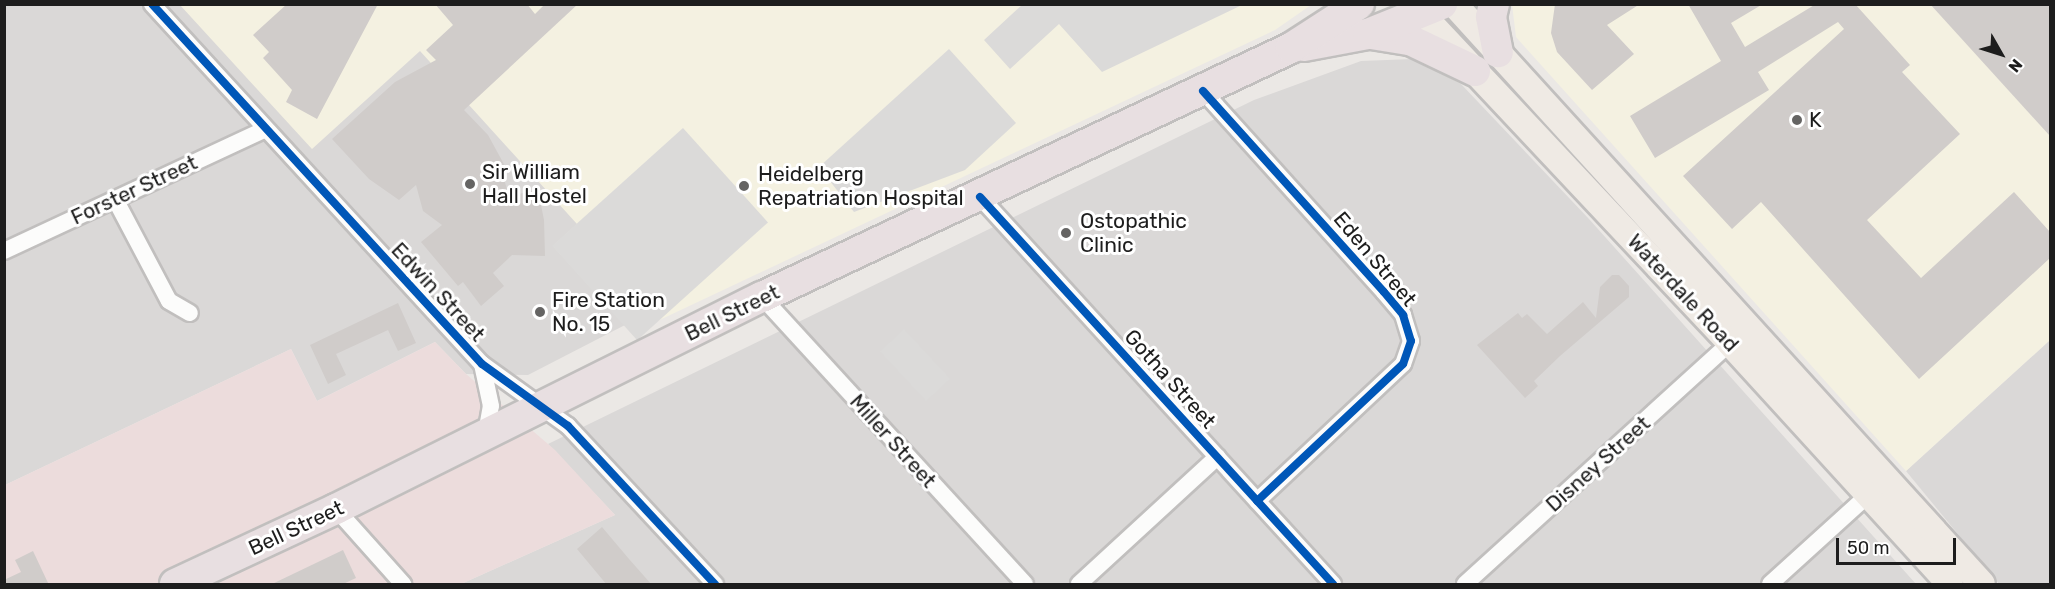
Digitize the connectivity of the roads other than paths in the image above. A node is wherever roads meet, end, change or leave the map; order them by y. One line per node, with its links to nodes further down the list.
1 (152, 4): 11 (street, Edwin Street)
2 (1454, 4): 8 (main road, Waterdale Road)
3 (1494, 4): 8 (highway)
4 (1350, 7): 7 (highway, Bell Street)
5 (1425, 8): 6 (highway, Bell Street); 9 (main road, Waterdale Road)
6 (1368, 34): 7 (highway, Bell Street); 9 (highway)
7 (1291, 48): 10 (highway, Bell Street)
8 (1498, 52): 22 (main road, Waterdale Road)
9 (1475, 71): 17 (main road, Waterdale Road)
10 (1203, 90): 12 (highway, Bell Street); 24 (street, Eden Street)
11 (263, 130): 13 (street, Forster Street); 18 (street, Edwin Street)
12 (980, 197): 15 (highway, Bell Street); 21 (street, Gotha Street)
13 (115, 199): 14 (street, Forster Street); 16 (street)
14 (4, 251)
15 (762, 297): 19 (highway, Bell Street); 29 (street, Miller Street)
16 (190, 313)
17 (1730, 343): 23 (main road, Waterdale Road); 32 (street, Disney Street)
18 (482, 364): 19 (street, Edwin Street); 20 (street, Edwin Street)
19 (541, 408): 20 (highway, Bell Street); 28 (street, Edwin Street)
20 (477, 440): 25 (highway, Bell Street)
21 (1217, 457): 24 (street, Gotha Street); 30 (street)
22 (1888, 477): 23 (main road); 35 (main road, Waterdale Road)
23 (1868, 495): 33 (street); 34 (main road, Waterdale Road)
24 (1257, 501): 31 (street, Gotha Street)
25 (336, 509): 26 (highway, Bell Street); 27 (street)
26 (175, 585)
27 (403, 585)
28 (715, 585)
29 (1025, 585)
30 (1079, 585)
31 (1333, 585)
32 (1465, 585)
33 (1770, 585)
34 (1950, 585)
35 (1982, 585)

